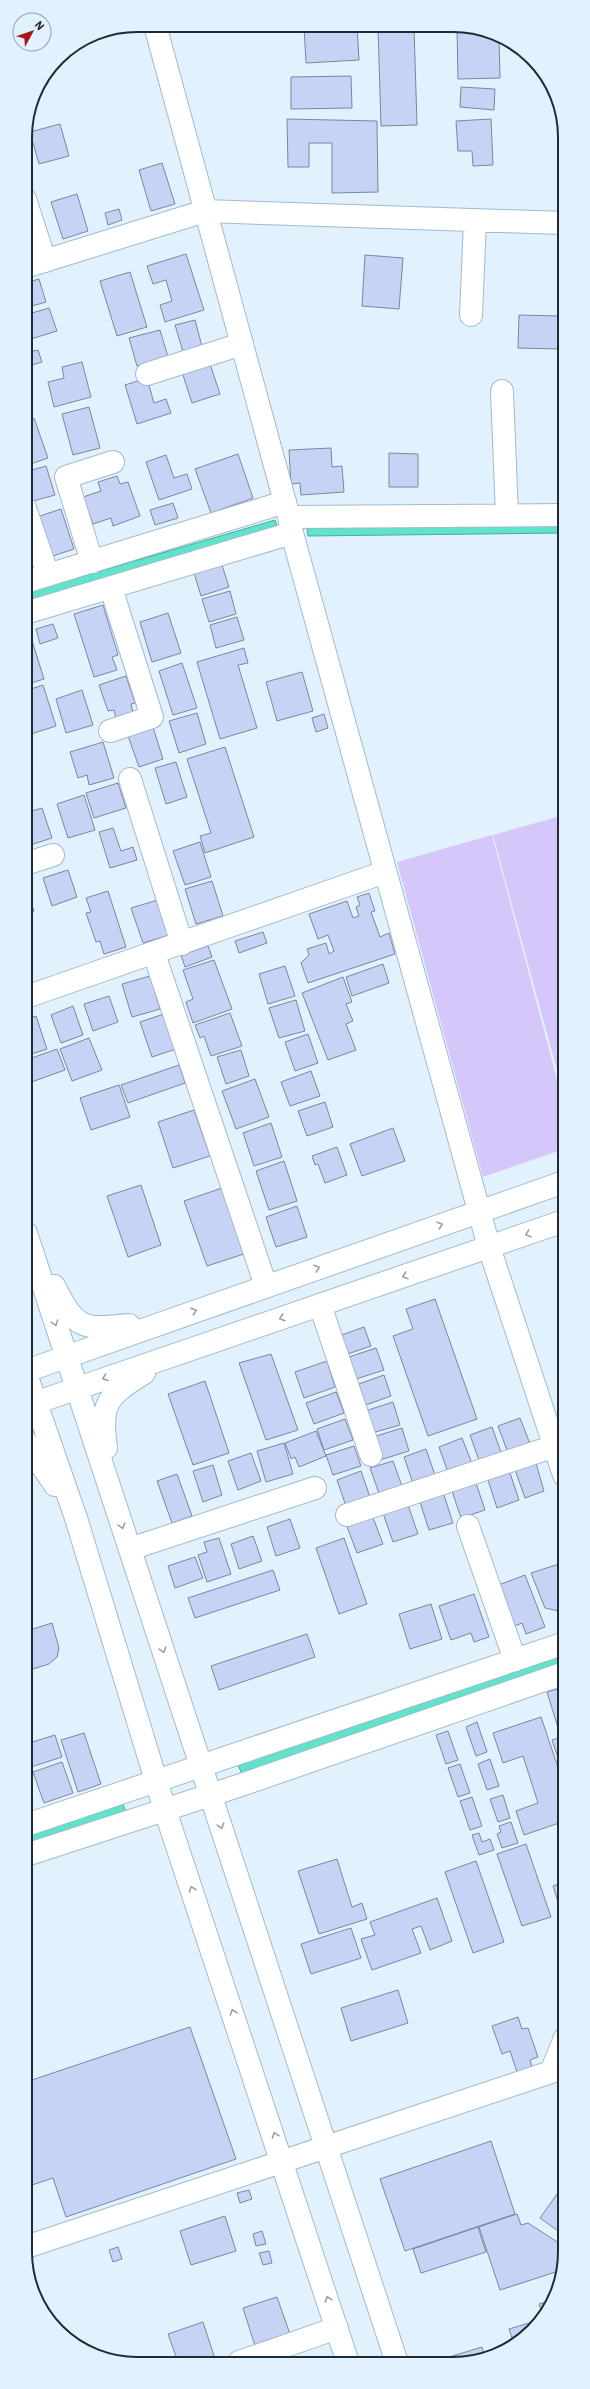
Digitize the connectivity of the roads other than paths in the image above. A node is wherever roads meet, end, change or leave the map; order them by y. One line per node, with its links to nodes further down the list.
1 (157, 32): 2 (street)
2 (204, 211): 3 (street); 6 (street); 8 (street)
3 (475, 220): 4 (street); 7 (street)
4 (558, 223)
5 (32, 244): 6 (street)
6 (35, 264)
7 (471, 315)
8 (242, 344): 9 (street); 14 (street)
9 (147, 374)
10 (502, 391): 12 (street)
11 (113, 462): 16 (street)
12 (507, 515): 13 (street); 14 (street)
13 (558, 515)
14 (289, 517): 16 (street); 19 (street); 25 (street)
15 (32, 529): 17 (street)
16 (92, 562): 17 (street)
17 (48, 576): 18 (street)
18 (32, 580)
19 (111, 588): 20 (street); 21 (street)
20 (32, 611)
21 (110, 731)
22 (130, 779): 26 (street)
23 (53, 855): 24 (street)
24 (32, 862)
25 (385, 872): 26 (street); 30 (street)
26 (182, 944): 27 (street)
27 (154, 954): 28 (street); 35 (street)
28 (32, 995)
29 (558, 1184): 30 (street)
30 (479, 1211): 33 (street); 35 (street, one-way to 30)
31 (558, 1223): 33 (street, one-way to 33)
32 (32, 1245): 37 (street)
33 (489, 1247): 36 (street, one-way to 36); 44 (street)
34 (32, 1252): 39 (street, one-way to 39)
35 (266, 1286): 37 (street, one-way to 35)
36 (320, 1305): 38 (street, one-way to 38); 46 (street)
37 (164, 1321): 39 (street)
38 (175, 1353): 41 (street, one-way to 41); 49 (street)
39 (66, 1356): 40 (street); 41 (street)
40 (32, 1369)
41 (77, 1388): 42 (street); 49 (street)
42 (32, 1404)
43 (32, 1407): 51 (street)
44 (555, 1446): 47 (street); 50 (street)
45 (32, 1450): 51 (street)
46 (371, 1455)
47 (558, 1456)
48 (315, 1488): 53 (street)
49 (114, 1501): 53 (street, one-way to 53)
50 (347, 1515)
51 (76, 1518): 58 (street)
52 (468, 1526): 55 (street)
53 (130, 1549): 57 (street, one-way to 57)
54 (558, 1645): 55 (street)
55 (515, 1660): 57 (street)
56 (558, 1675): 59 (street)
57 (201, 1765): 58 (street); 59 (street)
58 (156, 1781): 60 (street); 61 (street)
59 (211, 1795): 60 (street); 64 (street, one-way to 64)
60 (165, 1810): 62 (street); 65 (street, one-way to 60)
61 (32, 1822)
62 (32, 1853)
63 (558, 2077): 64 (street)
64 (326, 2147): 65 (street); 70 (street)
65 (283, 2161): 66 (street); 67 (street, one-way to 65)
66 (32, 2245)
67 (337, 2328): 68 (street); 69 (street)
68 (253, 2357)
69 (346, 2357)
70 (395, 2357)

